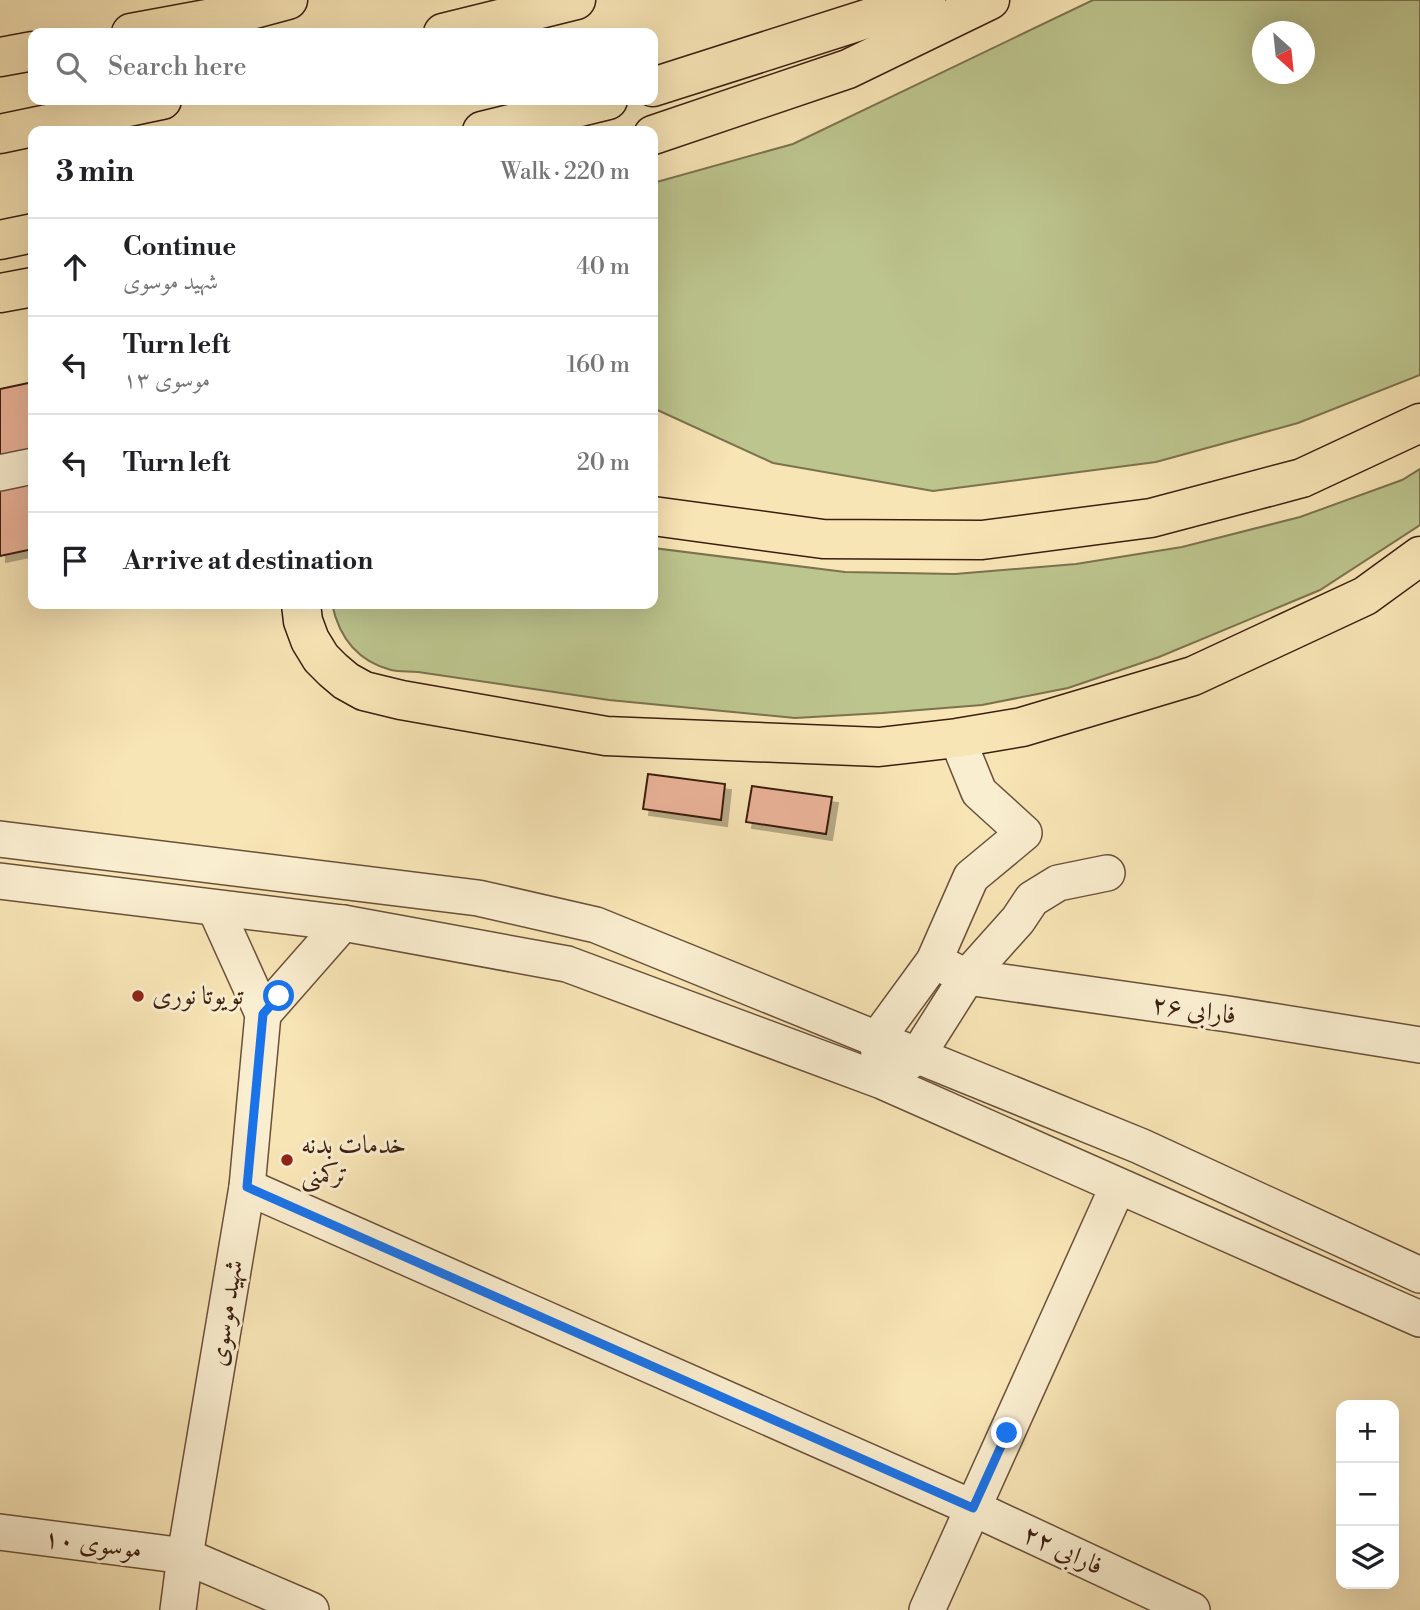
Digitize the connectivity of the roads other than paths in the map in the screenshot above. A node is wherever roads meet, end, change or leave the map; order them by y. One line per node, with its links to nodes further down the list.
1 (288, 0): 5 (main road)
2 (576, 0): 6 (main road)
3 (926, 0): 9 (main road)
4 (990, 0): 15 (main road)
5 (158, 28)
6 (463, 28)
7 (28, 52): 8 (main road)
8 (0, 57)
9 (658, 85)
10 (138, 105): 12 (main road)
11 (588, 105): 13 (main road)
12 (38, 126)
13 (502, 126)
14 (28, 128): 16 (main road)
15 (658, 133)
16 (0, 134)
17 (28, 234): 18 (main road)
18 (0, 240)
19 (28, 288): 20 (main road)
20 (0, 293)
21 (1420, 423): 24 (main road)
22 (28, 467): 23 (street)
23 (0, 473)
24 (658, 517)
25 (1420, 556): 27 (main road)
26 (301, 609): 27 (main road)
27 (957, 738): 33 (street)
28 (0, 838): 36 (street)
29 (1107, 873): 34 (street)
30 (0, 881): 31 (street)
31 (215, 908): 32 (street); 35 (street)
32 (343, 923): 35 (street); 39 (street)
33 (934, 961): 34 (street, فارابی ۲۶); 36 (street)
34 (967, 977): 37 (street, فارابی ۲۶); 38 (street)
35 (263, 1014): 41 (street, شهید موسوی)
36 (877, 1039): 38 (street); 39 (street)
37 (1420, 1045)
38 (917, 1056): 39 (street); 42 (street)
39 (882, 1081): 40 (street)
40 (1118, 1186): 43 (street); 44 (street)
41 (247, 1187): 44 (street, فارابی ۲۲); 46 (street, شهید موسوی)
42 (1420, 1275)
43 (1420, 1319)
44 (973, 1508): 49 (street); 50 (street, فارابی ۲۲)
45 (0, 1532): 46 (street, موسوی ۱۰)
46 (185, 1556): 47 (street, شهید موسوی); 48 (street, موسوی ۱۰)
47 (178, 1610)
48 (311, 1610)
49 (927, 1610)
50 (1192, 1610)

